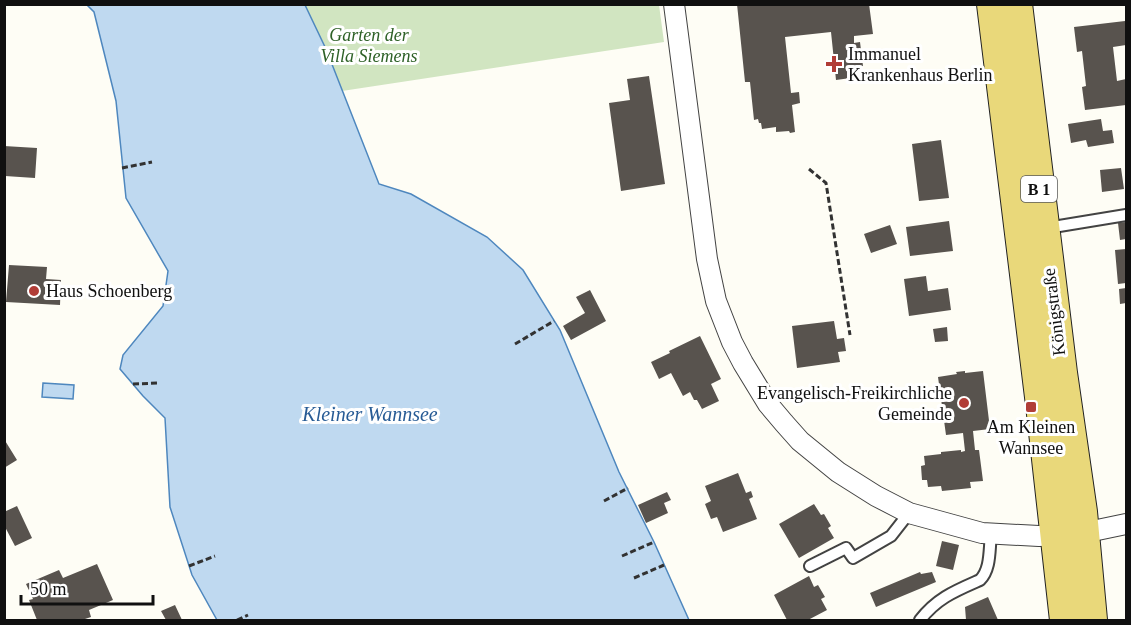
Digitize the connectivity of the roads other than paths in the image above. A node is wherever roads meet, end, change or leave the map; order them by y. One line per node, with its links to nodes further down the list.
1 (674, 4): 6 (street)
2 (993, 4): 8 (main road, Königstraße / B 1)
3 (1016, 4): 5 (main road, Königstraße / B 1)
4 (1126, 215): 5 (lane)
5 (1044, 229): 8 (main road, Königstraße / B 1)
6 (909, 513): 9 (street); 10 (lane)
7 (1126, 524): 8 (street)
8 (1070, 534): 9 (street); 11 (main road, Königstraße / B 1)
9 (991, 535): 12 (lane)
10 (810, 566)
11 (1075, 587): 13 (main road, Königstraße / B 1); 14 (main road, Königstraße / B 1)
12 (920, 621)
13 (1066, 621)
14 (1091, 621)

